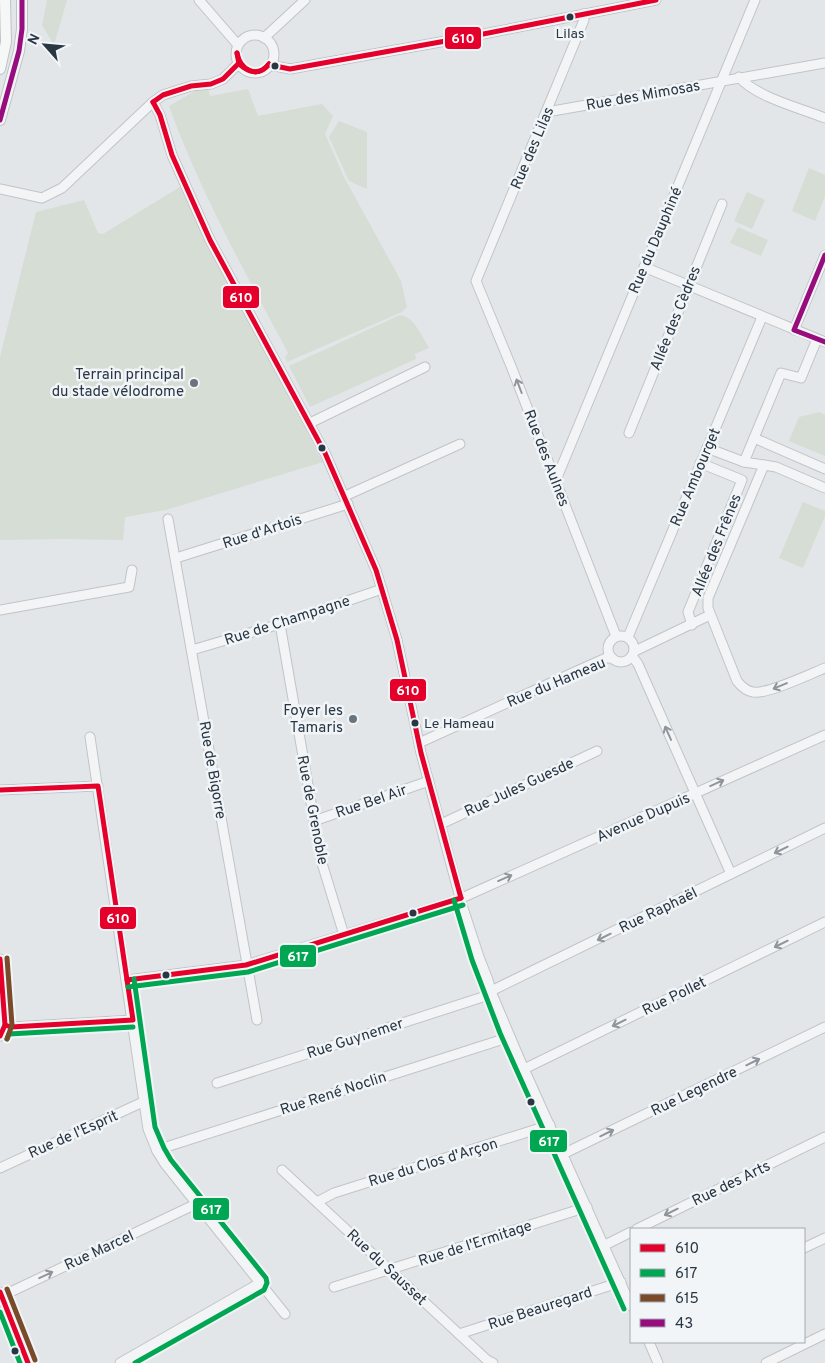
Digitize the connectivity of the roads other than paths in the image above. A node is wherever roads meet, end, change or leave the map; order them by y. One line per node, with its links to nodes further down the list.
1 (5, 0): 13 (main road)
2 (22, 0): 19 (main road)
3 (199, 0): 9 (street)
4 (305, 0): 8 (street)
5 (656, 0): 7 (street)
6 (756, 0): 15 (street, Rue du Dauphiné)
7 (584, 14): 12 (street); 17 (street, Rue des Lilas)
8 (264, 38): 9 (street); 12 (street)
9 (238, 46): 10 (street)
10 (239, 63): 12 (street); 16 (street)
11 (825, 63): 14 (street, Rue des Mimosas)
12 (270, 65)
13 (0, 69)
14 (739, 77): 15 (street, Rue des Mimosas); 18 (street)
15 (721, 80): 17 (street, Rue des Mimosas); 23 (street, Rue du Dauphiné)
16 (153, 102): 20 (street); 31 (street)
17 (547, 112): 25 (street, Rue des Lilas)
18 (825, 118)
19 (0, 120)
20 (0, 189)
21 (722, 204): 26 (street, Allée des Cèdres)
22 (825, 255): 24 (street)
23 (644, 267): 26 (street); 40 (street, Rue du Dauphiné)
24 (820, 278): 28 (street)
25 (476, 281): 40 (street, Rue des Aulnes, one-way to 25)
26 (688, 286): 27 (street); 32 (street, Allée des Cèdres)
27 (762, 317): 28 (street); 35 (street, Rue Ambourget)
28 (794, 330): 29 (street)
29 (821, 341): 33 (street)
30 (425, 367): 31 (street)
31 (310, 423): 42 (street)
32 (629, 433)
33 (754, 438): 36 (street); 39 (street)
34 (460, 444): 42 (street, Rue d'Artois)
35 (707, 448): 36 (street); 37 (street, Rue Ambourget)
36 (744, 462): 38 (street)
37 (700, 463): 50 (street, Allée des Frênes); 52 (street, Rue Ambourget)
38 (764, 465): 41 (street); 48 (street)
39 (825, 469)
40 (556, 480): 51 (street, Rue des Aulnes)
41 (825, 488)
42 (346, 500): 44 (street, Rue d'Artois); 46 (street)
43 (168, 519): 44 (street, Rue de Bigorre)
44 (176, 558): 53 (street, Rue de Bigorre)
45 (132, 570): 47 (street)
46 (382, 589): 49 (street, Rue de Champagne); 59 (street)
47 (0, 610)
48 (710, 615): 50 (street); 56 (street, one-way to 48)
49 (280, 624): 53 (street, Rue de Champagne); 65 (street, Rue de Grenoble)
50 (692, 625): 54 (street)
51 (616, 636): 52 (street); 55 (street)
52 (628, 637): 54 (street)
53 (192, 650): 73 (street, Rue de Bigorre)
54 (634, 654): 55 (street); 64 (street, one-way to 54)
55 (612, 658): 59 (street, Rue du Hameau)
56 (825, 668)
57 (825, 735): 64 (street, Avenue Dupuis, one-way to 57)
58 (90, 736): 62 (street)
59 (419, 743): 61 (street)
60 (597, 751): 66 (street, Rue Jules Guesde)
61 (429, 781): 65 (street, Rue Bel Air); 66 (street)
62 (98, 786): 63 (street); 74 (street)
63 (0, 790)
64 (695, 793): 68 (street); 69 (street, Avenue Dupuis, one-way to 64)
65 (314, 821): 71 (street, Rue de Grenoble)
66 (441, 824): 69 (street)
67 (825, 828): 68 (street, Rue Raphaël, one-way to 68)
68 (731, 874): 75 (street, Rue Raphaël, one-way to 75)
69 (460, 898): 71 (street, Avenue Dupuis); 75 (street)
70 (825, 922): 82 (street, Rue Pollet, one-way to 82)
71 (344, 935): 73 (street, Avenue Dupuis)
72 (0, 959): 78 (street)
73 (246, 965): 74 (street, Avenue Dupuis); 77 (street, Rue de Bigorre)
74 (127, 980): 76 (street)
75 (492, 993): 81 (street); 83 (street, Rue Guynemer)
76 (133, 1020): 78 (street); 84 (street)
77 (257, 1020)
78 (5, 1025): 80 (street)
79 (825, 1027): 88 (street, Rue Legendre, one-way to 79)
80 (0, 1036)
81 (510, 1037): 82 (street); 87 (street, Rue René Noclin)
82 (524, 1070): 85 (street)
83 (218, 1083)
84 (145, 1101): 87 (street); 89 (street, Rue de l'Esprit)
85 (550, 1125): 88 (street); 91 (street, Rue du Clos d'Arçon)
86 (825, 1137): 94 (street, Rue des Arts, one-way to 94)
87 (157, 1151): 92 (street)
88 (563, 1154): 93 (street)
89 (0, 1168)
90 (282, 1170): 91 (street, Rue du Sausset)
91 (317, 1202): 99 (street, Rue du Sausset)
92 (196, 1204): 101 (street); 103 (street, Rue Marcel, one-way to 92)
93 (587, 1208): 97 (street); 99 (street, Rue de l'Ermitage)
94 (639, 1228)
95 (630, 1232): 97 (street)
96 (825, 1238): 98 (street)
97 (605, 1245): 100 (street)
98 (805, 1248)
99 (390, 1271): 102 (street, Rue de l'Ermitage); 106 (street, Rue du Sausset)
100 (621, 1282): 104 (street); 106 (street, Rue Beauregard)
101 (260, 1283): 105 (street); 111 (street)
102 (334, 1288)
103 (1, 1294): 110 (street)
104 (630, 1304)
105 (285, 1314)
106 (459, 1334): 112 (street, Rue du Sausset)
107 (825, 1334): 109 (street)
108 (649, 1343): 113 (street)
109 (783, 1355): 114 (street); 115 (street)
110 (28, 1363)
111 (120, 1363)
112 (493, 1363)
113 (658, 1363)
114 (766, 1363)
115 (790, 1363)

